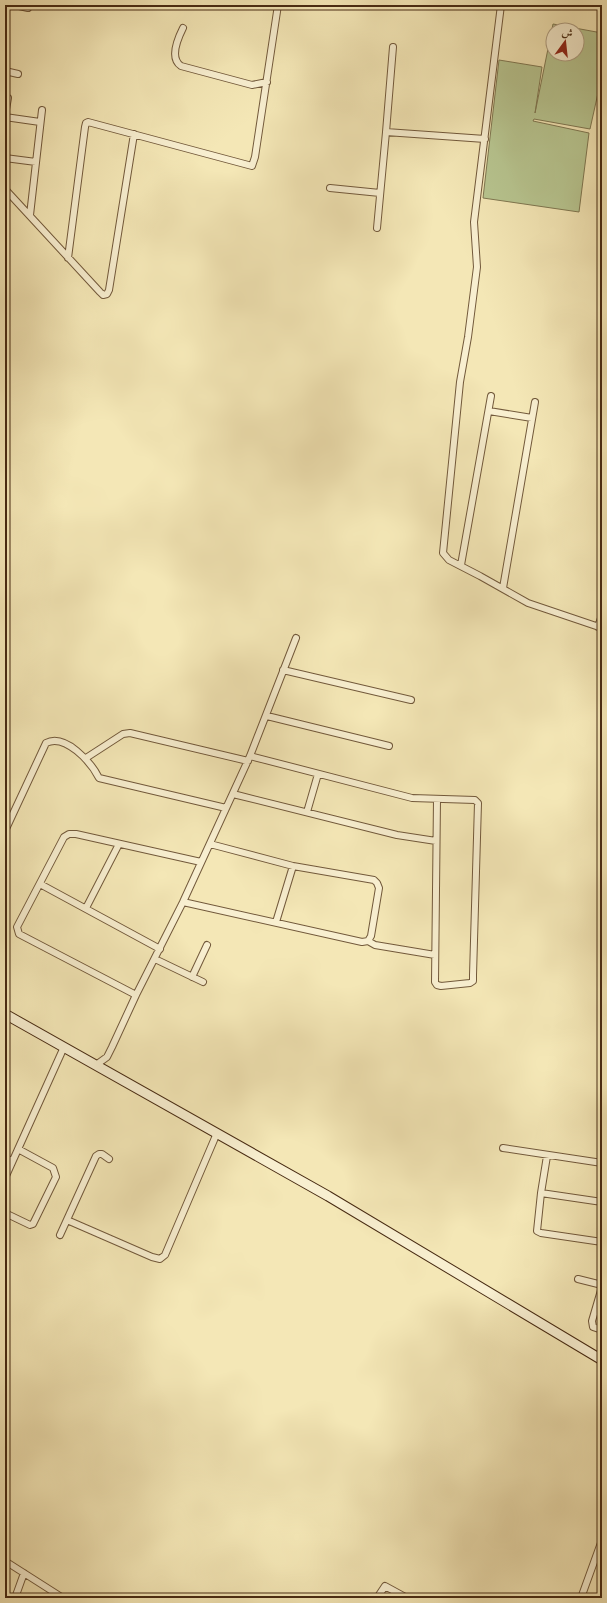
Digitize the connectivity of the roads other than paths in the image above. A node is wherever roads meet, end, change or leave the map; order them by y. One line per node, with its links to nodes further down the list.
1 (15, 5): 4 (street)
2 (278, 5): 9 (street)
3 (502, 5): 16 (street)
4 (28, 8)
5 (182, 28): 9 (street)
6 (393, 47): 14 (street)
7 (5, 71): 8 (street)
8 (18, 74)
9 (267, 82): 15 (street)
10 (8, 98): 12 (street)
11 (42, 110): 13 (street)
12 (5, 116): 13 (street)
13 (40, 122): 18 (street)
14 (386, 132): 16 (street); 21 (street)
15 (134, 134): 24 (street); 24 (street)
16 (484, 139): 29 (street)
17 (5, 158): 18 (street)
18 (36, 162): 22 (street)
19 (330, 188): 21 (street)
20 (5, 189): 22 (street)
21 (380, 193): 23 (street)
22 (30, 215): 24 (street)
23 (377, 228)
24 (68, 258)
25 (491, 396): 27 (street)
26 (535, 402): 28 (street)
27 (488, 411): 28 (street); 29 (street)
28 (532, 418): 30 (street)
29 (461, 566): 30 (street)
30 (503, 588): 32 (street)
31 (602, 615): 32 (street)
32 (600, 627)
33 (296, 638): 34 (street)
34 (283, 670): 35 (street); 36 (street)
35 (411, 700)
36 (266, 716): 37 (street); 39 (street)
37 (389, 746)
38 (86, 758): 39 (street); 43 (street); 45 (street)
39 (249, 759): 40 (street); 41 (street)
40 (318, 774): 42 (street); 44 (street)
41 (233, 794): 43 (street); 44 (street)
42 (437, 799): 46 (street); 58 (street)
43 (226, 808): 48 (street)
44 (307, 812): 46 (street)
45 (5, 831)
46 (436, 841): 58 (street)
47 (119, 844): 49 (street); 51 (street); 53 (street)
48 (210, 844): 49 (street); 50 (street)
49 (201, 862): 52 (street)
50 (293, 866): 54 (street); 55 (street)
51 (40, 884): 53 (street); 62 (street)
52 (183, 902): 54 (street); 57 (street)
53 (86, 908): 57 (street)
54 (276, 922): 55 (street)
55 (368, 941): 58 (street)
56 (207, 945): 60 (street)
57 (160, 949): 59 (street)
58 (435, 955)
59 (155, 959): 60 (street); 62 (street)
60 (192, 977): 61 (street)
61 (203, 982)
62 (136, 995): 65 (street)
63 (5, 1014): 64 (street)
64 (64, 1047): 65 (street); 68 (street)
65 (96, 1065): 66 (street)
66 (217, 1133): 78 (street); 84 (street)
67 (503, 1148): 69 (street)
68 (18, 1149): 72 (street); 77 (street)
69 (547, 1156): 73 (street); 75 (street)
70 (5, 1158): 72 (street)
71 (109, 1159): 78 (street)
72 (12, 1162): 74 (street)
73 (602, 1163)
74 (5, 1178)
75 (541, 1193): 76 (street); 80 (street)
76 (602, 1202)
77 (5, 1213)
78 (68, 1220): 79 (street)
79 (60, 1235)
80 (602, 1242)
81 (578, 1279): 82 (street)
82 (602, 1286): 83 (street)
83 (602, 1330)
84 (602, 1360)
85 (602, 1540): 92 (street)
86 (5, 1561): 87 (street)
87 (24, 1573): 88 (street); 89 (street)
88 (15, 1598)
89 (63, 1598)
90 (377, 1598): 91 (street)
91 (407, 1598)
92 (581, 1598)

